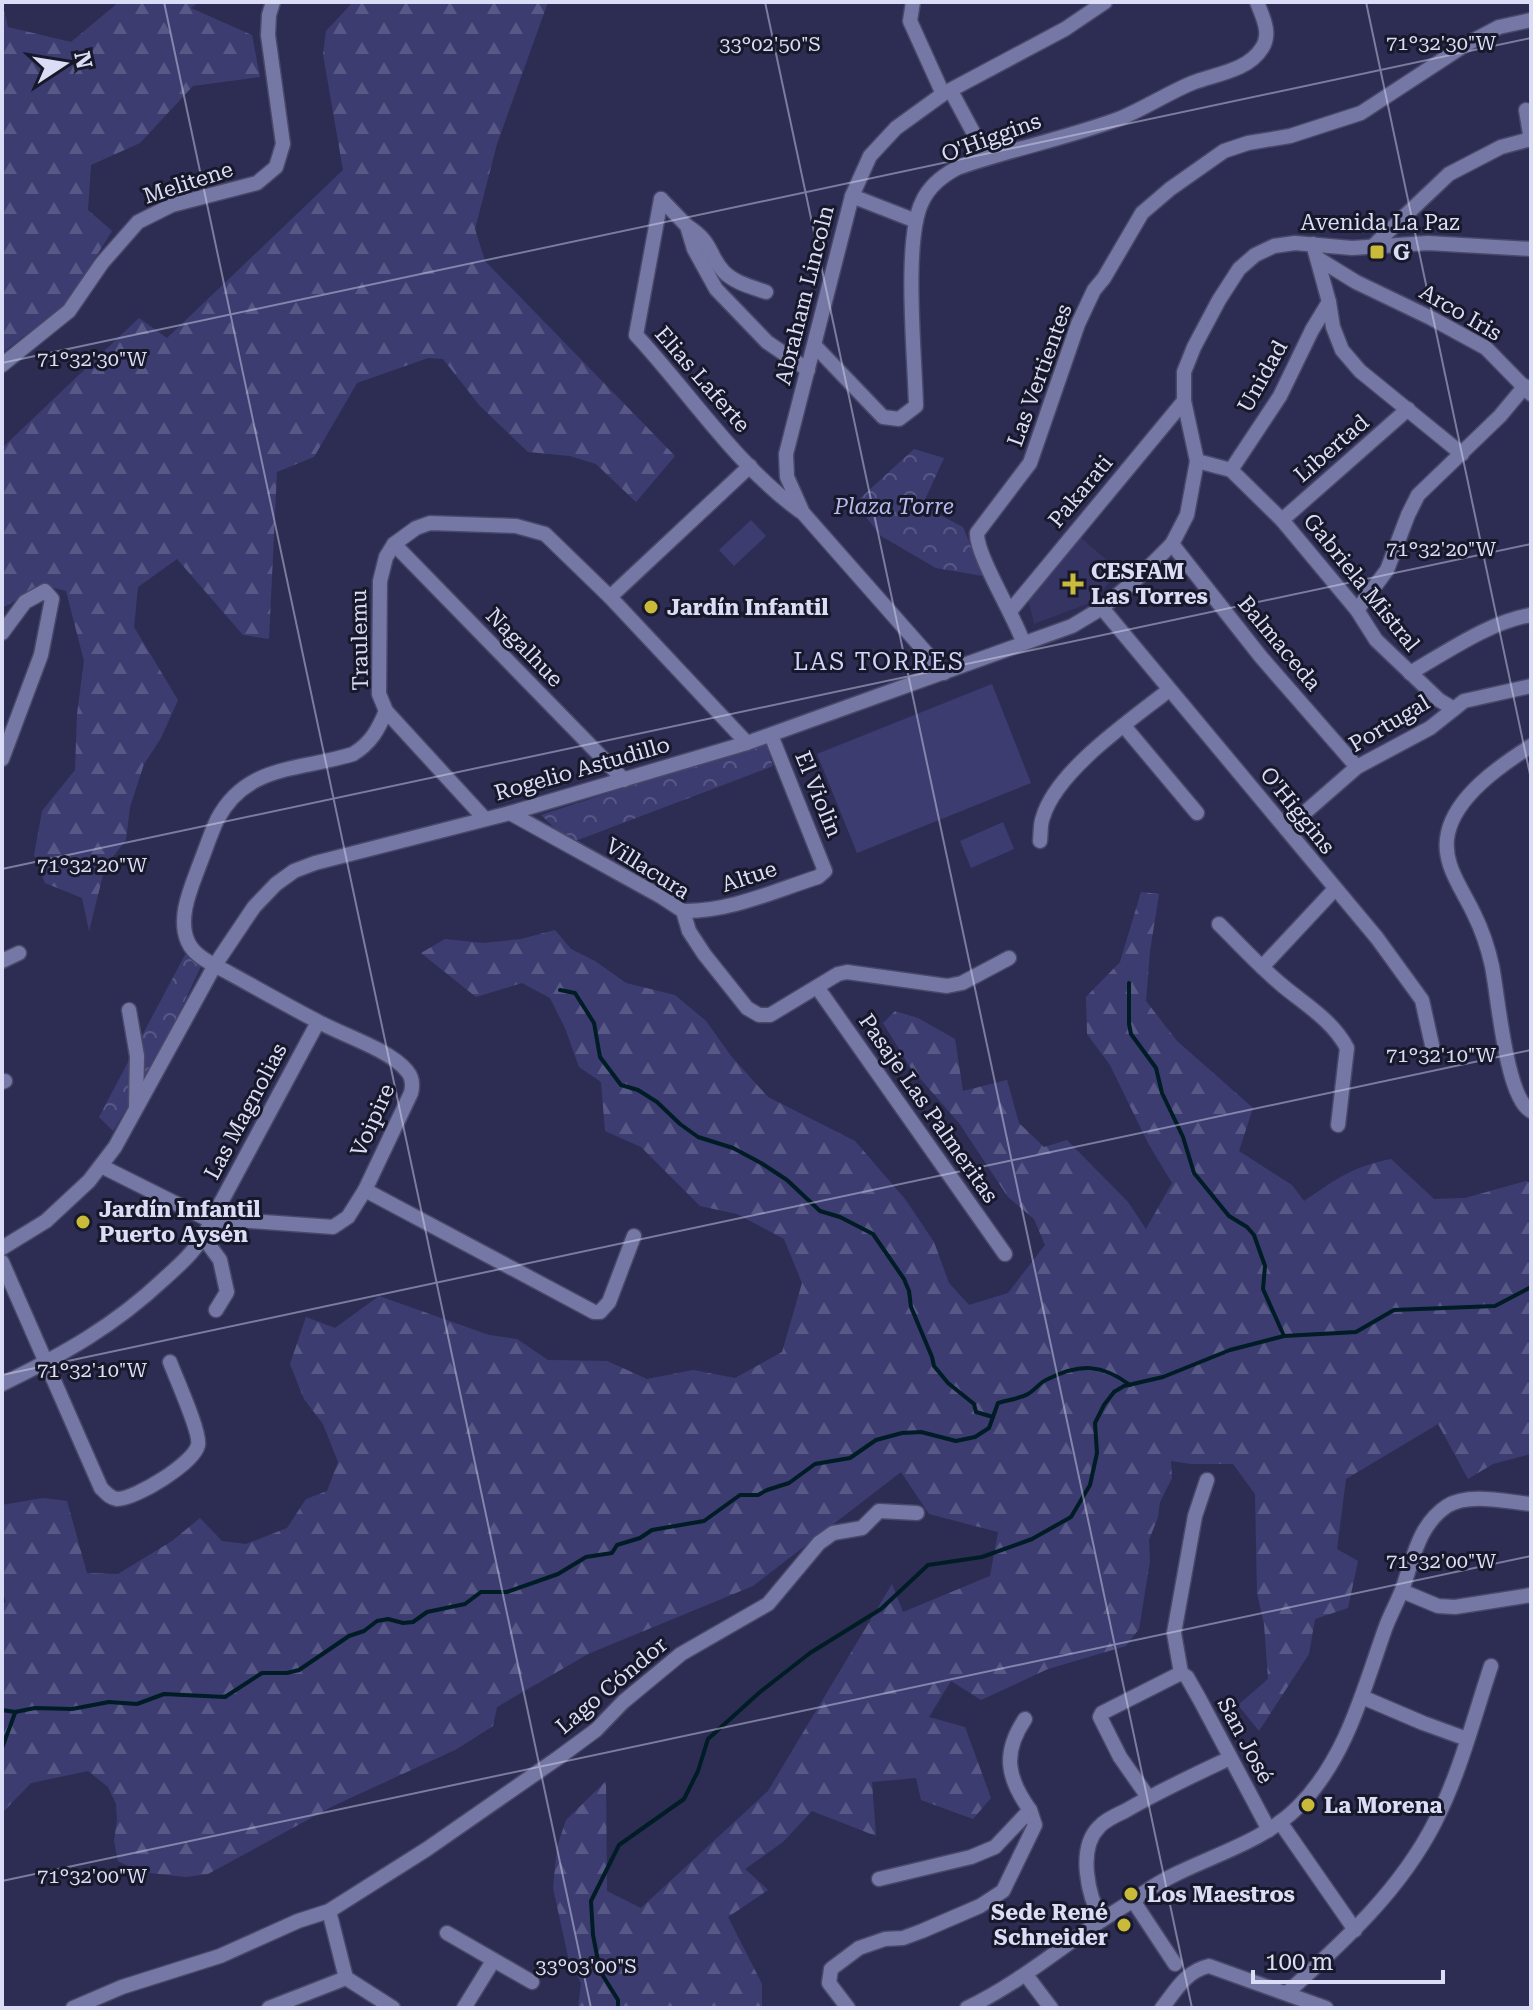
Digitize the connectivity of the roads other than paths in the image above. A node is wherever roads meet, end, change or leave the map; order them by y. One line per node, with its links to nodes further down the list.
1 (273, 2): 19 (street, Melitene)
2 (913, 2): 6 (street)
3 (1105, 2): 6 (street, Abraham Lincoln)
4 (1257, 2): 9 (street, O'Higgins)
5 (1531, 20): 34 (street, Las Vertientes)
6 (947, 93): 9 (street); 10 (street, Abraham Lincoln)
7 (1526, 110): 8 (street)
8 (1531, 139): 13 (street)
9 (987, 158): 11 (street, O'Higgins)
10 (852, 196): 11 (street); 18 (street, Abraham Lincoln)
11 (916, 221): 18 (street, O'Higgins)
12 (687, 226): 16 (street); 20 (street); 26 (street, Elias Laferte)
13 (1372, 247): 14 (street, Avenida La Paz); 15 (street, Avenida La Paz)
14 (1531, 249)
15 (1315, 251): 17 (street); 21 (street, Arco Iris); 22 (street, Avenida La Paz)
16 (766, 292)
17 (1329, 302): 23 (street); 27 (street, Unidad)
18 (815, 346): 20 (street, Abraham Lincoln)
19 (2, 365)
20 (808, 370): 28 (street, Abraham Lincoln)
21 (1528, 390): 24 (street)
22 (1184, 401): 25 (street, Rogelio Astudillo); 34 (street, Pakarati)
23 (1408, 409): 24 (street); 29 (street, Libertad)
24 (1462, 454): 35 (street)
25 (1197, 461): 27 (street, Gabriela Mistral); 31 (street, Rogelio Astudillo)
26 (750, 466): 28 (street, Elias Laferte); 32 (street)
27 (1231, 470): 29 (street, Gabriela Mistral)
28 (803, 513): 39 (street, Abraham Lincoln)
29 (1282, 520): 35 (street, Gabriela Mistral)
30 (394, 544): 32 (street); 44 (street, Traulemu); 51 (street, Nagalhue)
31 (1172, 544): 33 (street, Rogelio Astudillo); 50 (street, Balmaceda)
32 (610, 597): 47 (street)
33 (1102, 608): 38 (street, Rogelio Astudillo); 42 (street, O'Higgins)
34 (1011, 610): 38 (street, Las Vertientes)
35 (1357, 610): 40 (street, Gabriela Mistral)
36 (1531, 615): 40 (street)
37 (2, 633): 49 (street)
38 (1023, 642): 39 (street, Rogelio Astudillo)
39 (944, 673): 46 (street, Rogelio Astudillo)
40 (1410, 673): 43 (street, Gabriela Mistral)
41 (1531, 686): 43 (street, Portugal)
42 (1169, 690): 45 (street); 55 (street, O'Higgins)
43 (1454, 709): 50 (street, Portugal)
44 (386, 711): 54 (street); 64 (street, Traulemu)
45 (1124, 726): 53 (street); 56 (street)
46 (771, 735): 47 (street, Rogelio Astudillo); 57 (street, El Violin)
47 (747, 743): 51 (street, Rogelio Astudillo)
48 (1531, 746): 71 (street)
49 (2, 759)
50 (1357, 767): 55 (street, Portugal)
51 (624, 780): 52 (street, Rogelio Astudillo)
52 (510, 813): 54 (street, Rogelio Astudillo); 59 (street, Villacura)
53 (1197, 813)
54 (485, 819): 64 (street, Rogelio Astudillo)
55 (1286, 829): 58 (street, O'Higgins)
56 (1040, 841)
57 (825, 871): 59 (street, Altue)
58 (1334, 890): 65 (street); 69 (street, O'Higgins)
59 (683, 911): 66 (street, Villacura)
60 (1219, 924): 65 (street)
61 (19, 953): 63 (street)
62 (1009, 958): 66 (street)
63 (2, 961)
64 (215, 965): 68 (street, Voipire); 70 (street, Rogelio Astudillo)
65 (1262, 967): 72 (street)
66 (817, 987): 79 (street, Pasaje Las Palmeritas)
67 (129, 1010): 70 (street)
68 (318, 1022): 74 (street, Voipire); 75 (street, Las Magnolias)
69 (1434, 1054)
70 (136, 1106): 73 (street, Rogelio Astudillo)
71 (1531, 1111)
72 (1338, 1125)
73 (101, 1166): 75 (street); 78 (street, Rogelio Astudillo)
74 (365, 1190): 75 (street); 76 (street, Voipire)
75 (211, 1221): 77 (street, Las Magnolias)
76 (634, 1236)
77 (204, 1238): 81 (street); 82 (street)
78 (2, 1248)
79 (1005, 1254)
80 (2, 1262): 82 (street)
81 (216, 1310)
82 (48, 1362): 83 (street); 84 (street)
83 (170, 1362)
84 (2, 1384)
85 (1207, 1480): 91 (street)
86 (1531, 1504): 88 (street)
87 (917, 1513): 101 (street, Lago Cóndor)
88 (1402, 1591): 89 (street); 92 (street)
89 (1531, 1595)
90 (1491, 1666): 94 (street)
91 (1181, 1673): 95 (street, San José); 96 (street)
92 (1362, 1697): 94 (street); 98 (street)
93 (1025, 1719): 97 (street)
94 (1467, 1739): 103 (street)
95 (1230, 1758): 96 (street); 98 (street, San José)
96 (1148, 1797): 102 (street)
97 (1030, 1810): 99 (street); 115 (street)
98 (1274, 1826): 100 (street); 103 (street, San José)
99 (879, 1879)
100 (1134, 1902): 102 (street); 106 (street)
101 (329, 1911): 108 (street); 111 (street, Lago Cóndor)
102 (1102, 1920): 107 (street)
103 (1355, 1930): 110 (street)
104 (447, 1933): 105 (street)
105 (493, 1961): 109 (street); 114 (street)
106 (1175, 1964)
107 (1026, 1975): 116 (street); 117 (street)
108 (346, 1978): 112 (street); 113 (street)
109 (532, 1982)
110 (1287, 1993): 118 (street); 119 (street)
111 (73, 2008)
112 (269, 2008)
113 (393, 2008)
114 (464, 2008)
115 (848, 2008)
116 (967, 2008)
117 (1051, 2008)
118 (1162, 2008)
119 (1326, 2008)

